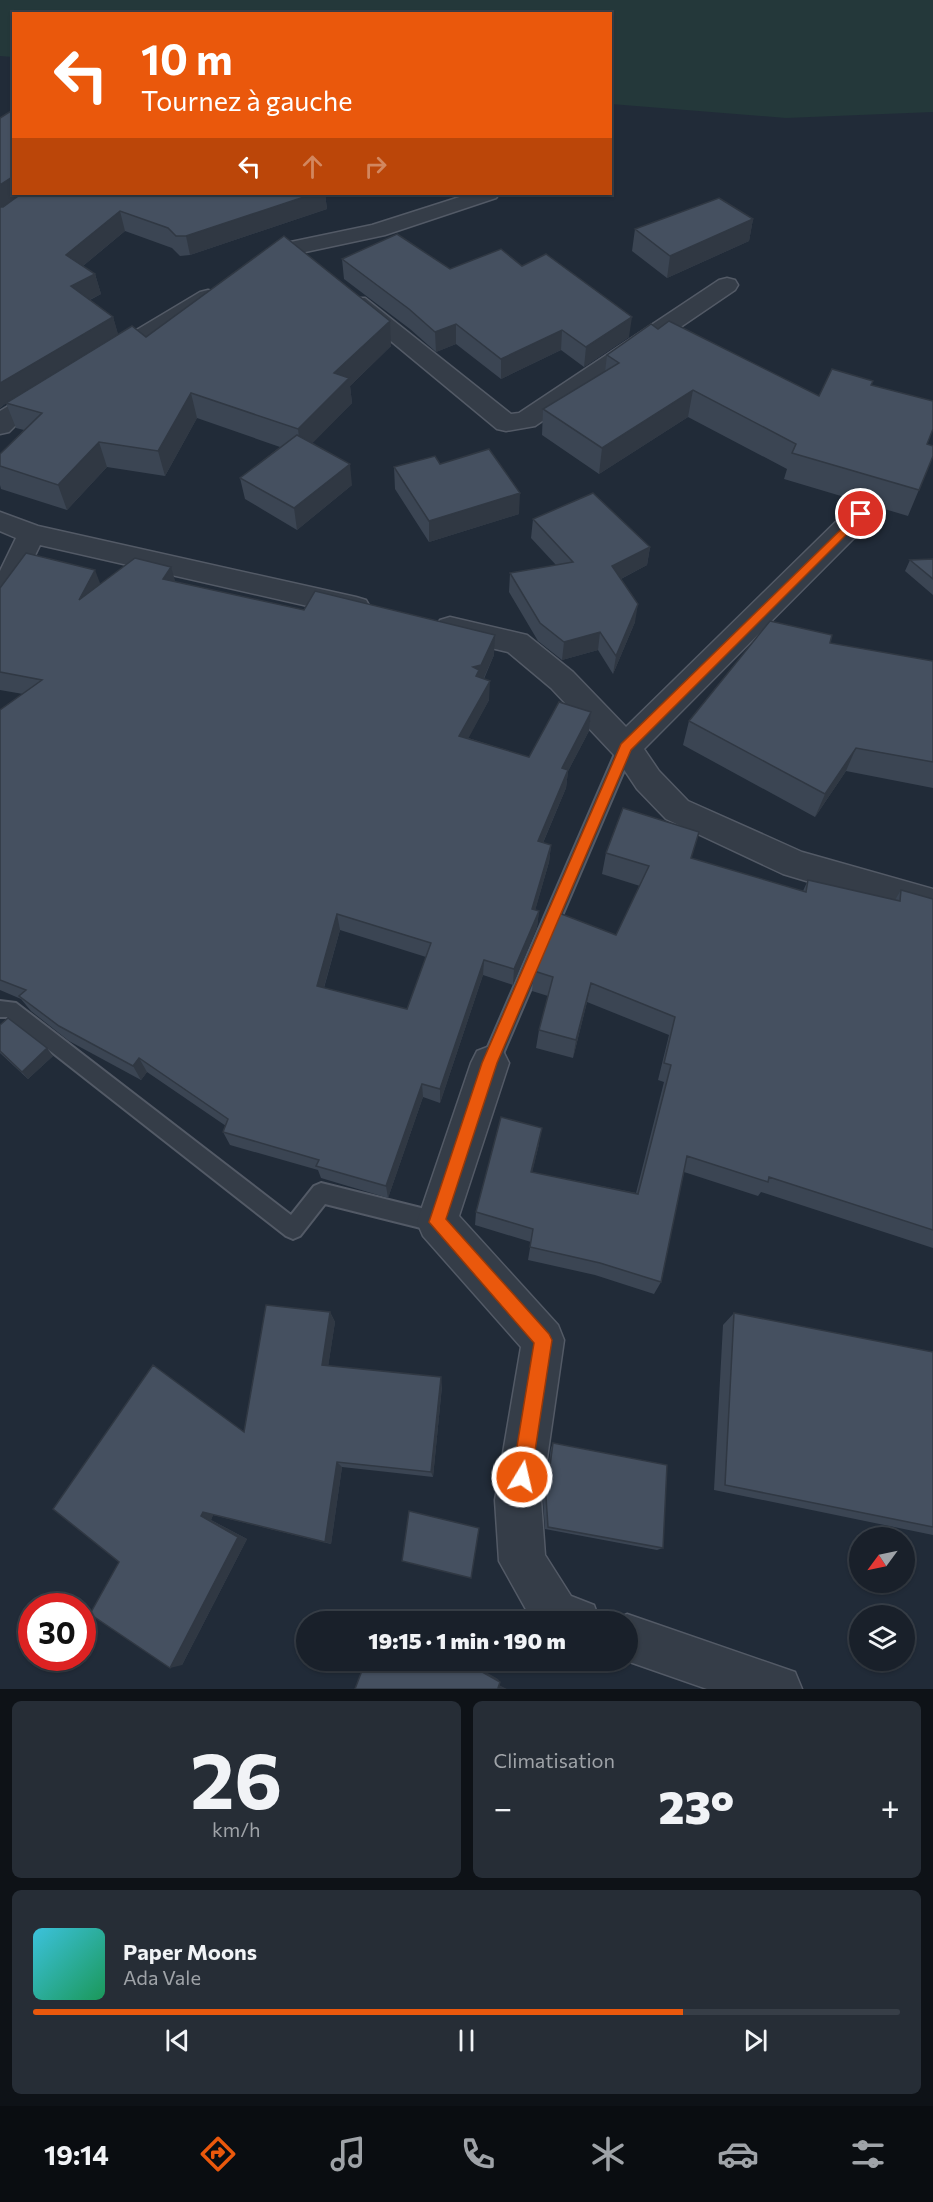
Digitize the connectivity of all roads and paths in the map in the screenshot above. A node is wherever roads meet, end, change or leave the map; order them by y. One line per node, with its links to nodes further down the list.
1 (486, 195): 2 (street)
2 (289, 249): 3 (street); 6 (street)
3 (316, 271)
4 (727, 285): 5 (street)
5 (343, 293)
6 (84, 371)
7 (63, 383): 8 (street)
8 (0, 426)
9 (861, 514): 15 (street)
10 (0, 521): 11 (street)
11 (32, 534): 12 (street); 13 (street)
12 (0, 600)
13 (378, 612)
14 (425, 622): 15 (street)
15 (626, 747): 16 (street); 18 (lane)
16 (933, 904)
17 (0, 1009): 19 (lane)
18 (490, 1063): 19 (street)
19 (437, 1222): 20 (street)
20 (553, 1611)
21 (638, 1642): 22 (street)
22 (778, 1689)

